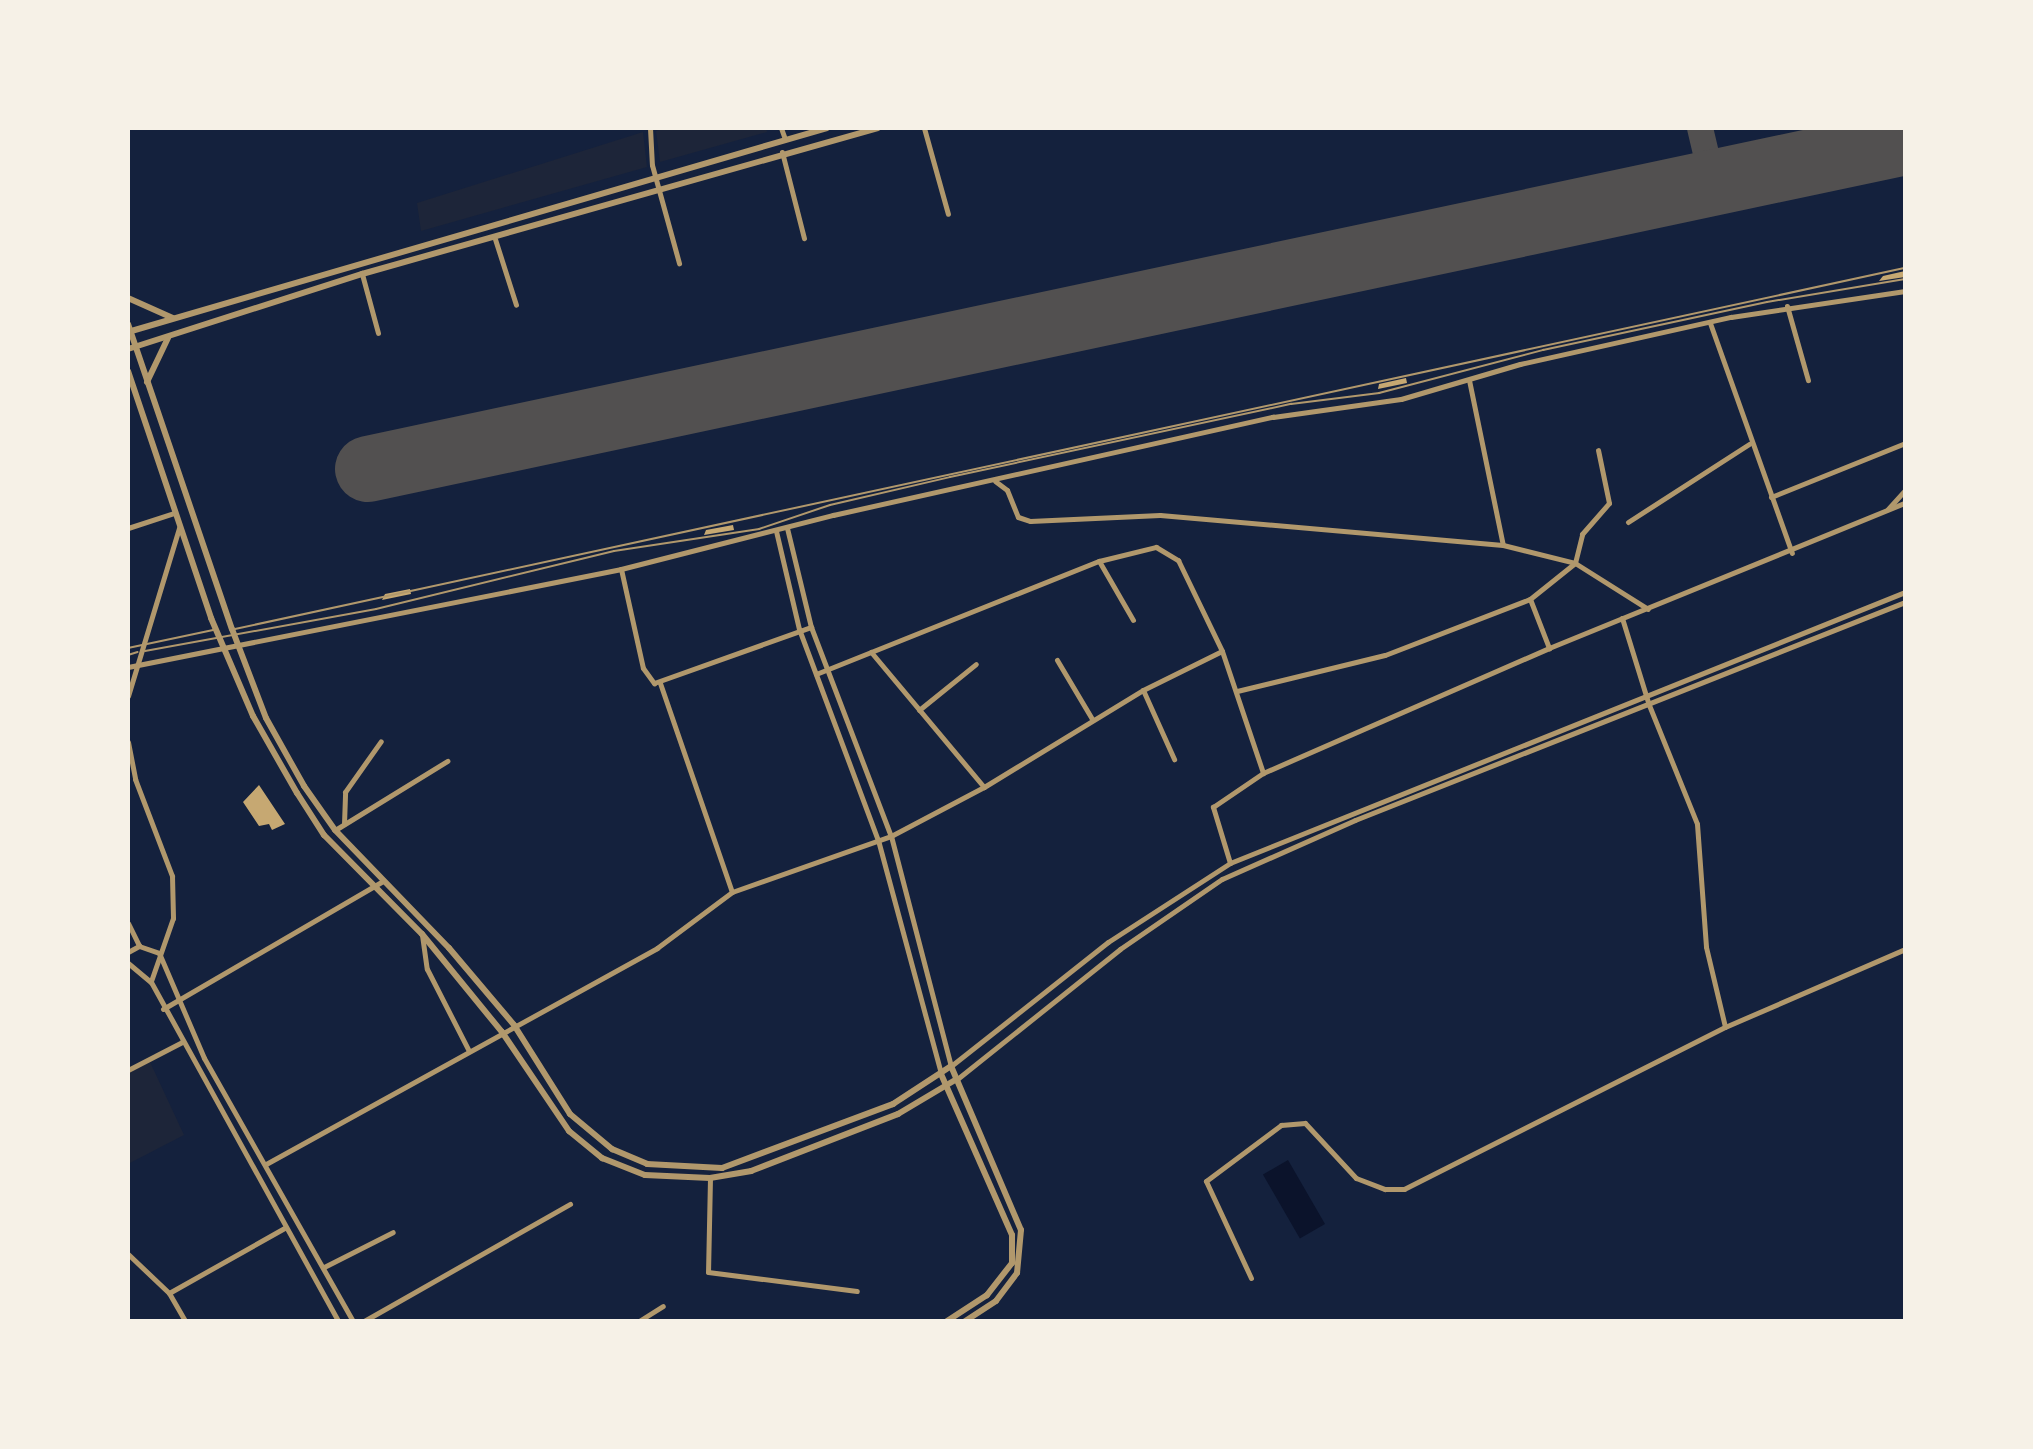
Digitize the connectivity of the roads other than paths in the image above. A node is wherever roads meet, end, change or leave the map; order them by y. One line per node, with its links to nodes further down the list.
1 (650, 128): 8 (street)
2 (781, 128): 6 (street)
3 (827, 128): 6 (street)
4 (878, 128): 7 (street)
5 (924, 128): 10 (street)
6 (785, 139): 8 (street)
7 (782, 152): 9 (street); 11 (street)
8 (658, 178): 9 (street); 21 (street)
9 (660, 188): 12 (street); 13 (street)
10 (948, 214)
11 (804, 238)
12 (495, 239): 15 (street); 19 (street)
13 (679, 263)
14 (1905, 268): 59 (lane)
15 (362, 274): 24 (street); 25 (street)
16 (1905, 279): 59 (lane)
17 (1905, 291): 20 (street)
18 (128, 298): 21 (street)
19 (516, 305)
20 (1787, 306): 22 (street); 29 (street)
21 (173, 318): 23 (street)
22 (1710, 323): 28 (street); 32 (street)
23 (129, 329): 26 (street)
24 (378, 333)
25 (171, 336): 26 (street); 30 (street)
26 (132, 348): 30 (street)
27 (128, 371): 39 (street)
28 (1469, 380): 34 (street); 45 (street)
29 (1808, 380)
30 (147, 382): 59 (street)
31 (1905, 443): 36 (street)
32 (1749, 444): 36 (street); 40 (street)
33 (1598, 450): 48 (street)
34 (994, 480): 43 (street); 45 (street)
35 (1905, 490): 38 (street)
36 (1771, 497): 46 (street)
37 (1905, 503): 38 (street)
38 (1887, 510): 46 (street)
39 (174, 513): 41 (street); 42 (street)
40 (1628, 522)
41 (128, 528)
42 (179, 528): 58 (street); 63 (street)
43 (787, 528): 44 (street); 56 (street)
44 (776, 531): 49 (street); 57 (street)
45 (1503, 545): 48 (street)
46 (1792, 553): 53 (street)
47 (1099, 561): 55 (street); 65 (street); 66 (street)
48 (1575, 563): 51 (street); 53 (street)
49 (621, 569): 60 (street); 74 (street)
50 (1905, 592): 77 (street)
51 (1530, 599): 64 (street); 76 (street)
52 (1905, 602): 79 (street)
53 (1648, 609): 54 (street)
54 (1622, 618): 64 (street); 77 (street)
55 (1133, 620)
56 (811, 627): 57 (street); 72 (street)
57 (799, 629): 73 (street); 74 (street)
58 (219, 632): 59 (lane); 59 (lane); 61 (street); 63 (lane); 63 (lane)
59 (233, 632): 60 (street)
60 (238, 643): 61 (street); 89 (street)
61 (225, 645): 70 (street); 94 (street)
62 (128, 648): 63 (lane)
63 (143, 648): 67 (lane); 70 (street)
64 (1549, 648): 86 (street)
65 (1222, 651): 75 (street); 76 (street)
66 (871, 652): 72 (street); 80 (street)
67 (128, 655)
68 (1057, 660): 81 (street)
69 (976, 664): 80 (street)
70 (139, 665): 71 (street); 78 (street)
71 (128, 667)
72 (826, 670): 73 (street); 90 (street)
73 (816, 674): 91 (street)
74 (660, 683): 95 (street)
75 (1143, 690): 81 (street); 84 (street)
76 (1237, 691): 86 (street)
77 (1646, 695): 79 (street); 92 (street)
78 (128, 696)
79 (1649, 705): 107 (street); 114 (street)
80 (919, 710): 87 (street)
81 (1092, 719): 87 (street)
82 (381, 741): 88 (street)
83 (128, 742): 101 (street)
84 (1174, 759)
85 (447, 761): 88 (street)
86 (1263, 773): 92 (street)
87 (984, 787): 90 (street)
88 (344, 825): 89 (street)
89 (335, 830): 93 (street)
90 (891, 836): 91 (street); 111 (street)
91 (878, 840): 95 (street); 113 (street)
92 (1230, 863): 111 (street)
93 (383, 881): 94 (street); 106 (street)
94 (373, 888): 97 (street); 104 (street)
95 (732, 892): 106 (street)
96 (128, 923): 98 (street)
97 (422, 934): 108 (street); 110 (street)
98 (139, 946): 100 (street); 101 (street)
99 (1905, 949): 107 (street)
100 (128, 952)
101 (159, 953): 103 (street); 104 (street)
102 (128, 963): 103 (street)
103 (151, 982): 105 (street)
104 (177, 1000): 105 (street); 116 (street)
105 (163, 1009): 109 (street)
106 (514, 1025): 108 (street); 113 (street)
107 (1725, 1027): 123 (street)
108 (502, 1032): 110 (street); 117 (street)
109 (182, 1042): 112 (street); 119 (street)
110 (469, 1051): 116 (street)
111 (951, 1066): 113 (street); 114 (street)
112 (128, 1070)
113 (941, 1074): 115 (street)
114 (955, 1080): 115 (street); 133 (street)
115 (945, 1087): 117 (street); 132 (street)
116 (266, 1164): 122 (street)
117 (710, 1178): 124 (street)
118 (570, 1204): 130 (street)
119 (286, 1227): 125 (street); 128 (street)
120 (393, 1232): 122 (street)
121 (128, 1254): 125 (street)
122 (324, 1267): 129 (street)
123 (1251, 1278)
124 (857, 1291)
125 (169, 1293): 127 (street)
126 (663, 1306): 131 (street)
127 (185, 1321)
128 (338, 1321)
129 (353, 1321)
130 (364, 1321)
131 (639, 1321)
132 (947, 1321)
133 (965, 1321)

